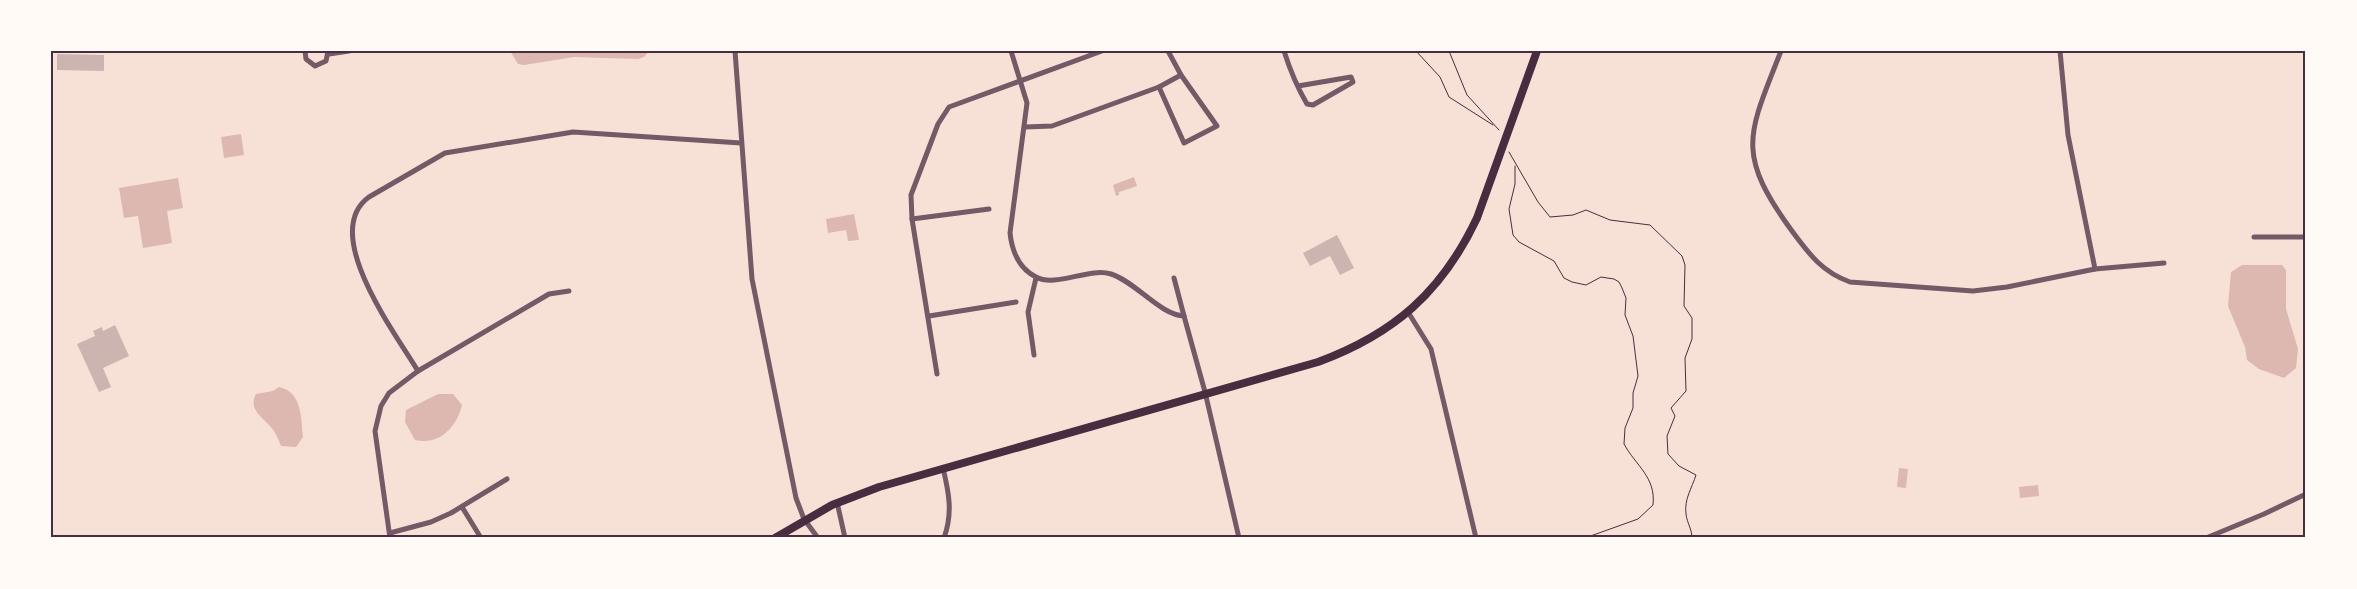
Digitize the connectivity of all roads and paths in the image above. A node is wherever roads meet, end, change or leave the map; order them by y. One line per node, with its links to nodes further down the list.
1 (305, 51): 13 (street)
2 (349, 51): 13 (street)
3 (735, 51): 19 (street)
4 (1011, 51): 15 (street)
5 (1102, 51): 15 (street)
6 (1168, 51): 14 (street)
7 (1284, 51): 16 (street)
8 (1416, 51): 9 (path)
9 (1449, 51)
10 (1537, 51): 30 (main road)
11 (1781, 51): 25 (street)
12 (2060, 51): 25 (street)
13 (328, 53)
14 (1181, 75): 17 (street); 17 (street)
15 (1021, 81): 18 (street); 21 (street)
16 (1298, 86): 16 (street)
17 (1160, 88): 18 (street)
18 (1025, 127): 26 (street)
19 (741, 143): 34 (street); 42 (street)
20 (989, 209): 21 (street)
21 (912, 219): 31 (street)
22 (2254, 237): 23 (street)
23 (2306, 237)
24 (2164, 263): 25 (street)
25 (2095, 269)
26 (1036, 278): 32 (street); 33 (street)
27 (1174, 278): 32 (street)
28 (569, 291): 34 (street)
29 (1016, 302): 31 (street)
30 (1408, 312): 36 (main road); 50 (street)
31 (929, 316): 35 (street)
32 (1184, 316): 36 (street)
33 (1034, 355)
34 (418, 371): 43 (street)
35 (937, 374)
36 (1205, 392): 37 (main road); 49 (street)
37 (943, 468): 40 (main road); 48 (street)
38 (507, 479): 41 (street)
39 (2306, 494): 53 (street)
40 (837, 502): 42 (main road); 47 (street)
41 (462, 507): 43 (street); 44 (street)
42 (804, 519): 45 (main road); 46 (street)
43 (390, 535)
44 (481, 538)
45 (775, 538)
46 (818, 538)
47 (845, 538)
48 (944, 538)
49 (1239, 538)
50 (1476, 538)
51 (1585, 538): 52 (path)
52 (1692, 538)
53 (2206, 538)

